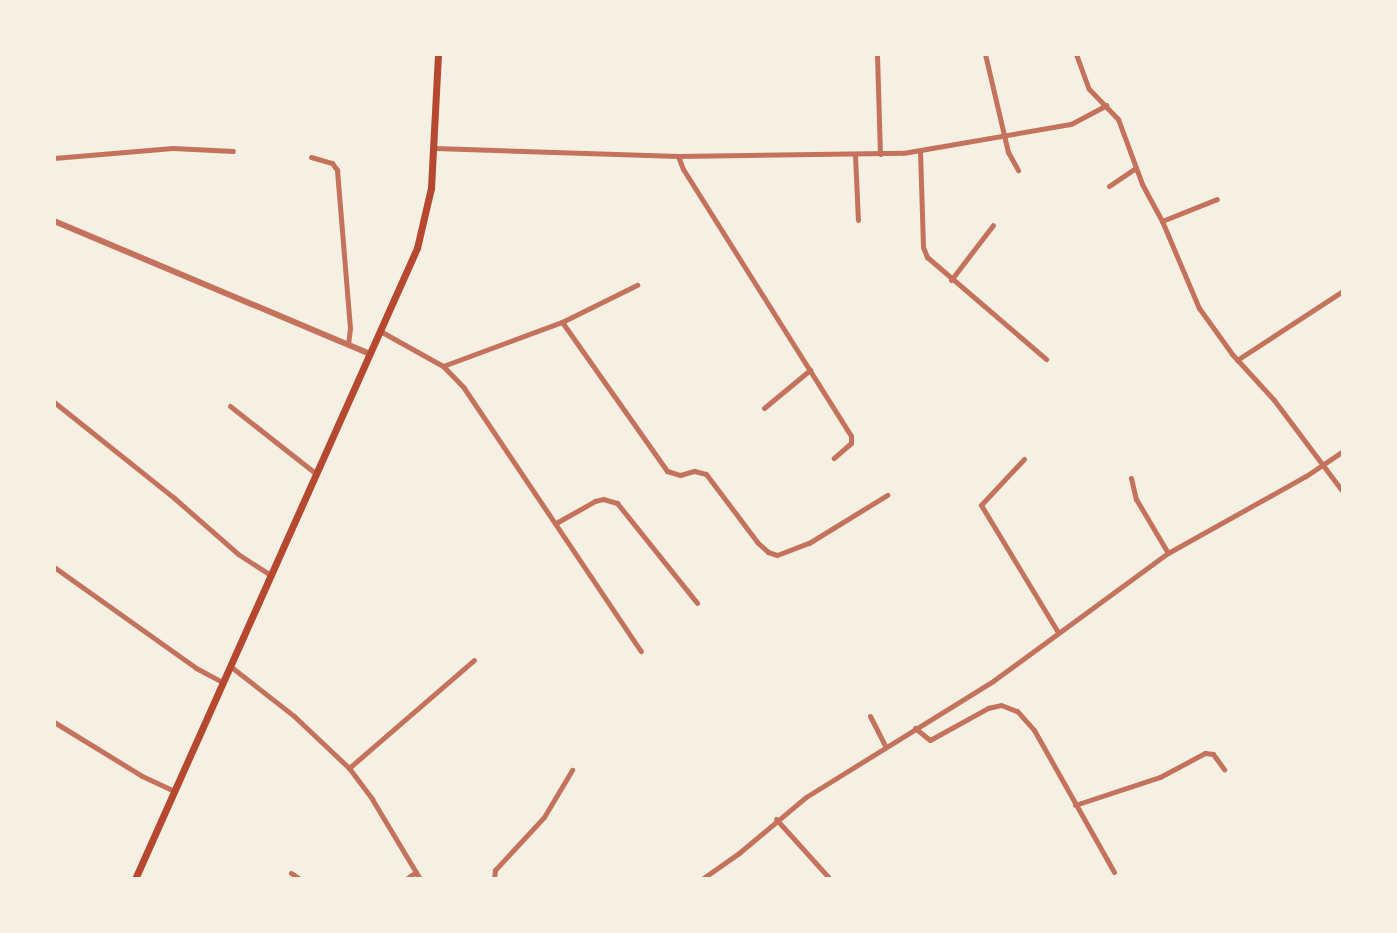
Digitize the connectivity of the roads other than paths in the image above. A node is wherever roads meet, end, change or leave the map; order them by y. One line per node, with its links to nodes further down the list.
1 (438, 54): 7 (main road)
2 (877, 54): 10 (street)
3 (985, 54): 6 (street)
4 (1076, 54): 5 (street)
5 (1106, 105): 6 (street); 15 (street)
6 (1005, 137): 9 (street); 16 (street)
7 (435, 148): 12 (street); 27 (main road)
8 (233, 151): 14 (street)
9 (920, 151): 10 (street); 23 (street)
10 (880, 154): 11 (street)
11 (855, 155): 12 (street); 19 (street)
12 (678, 156): 33 (street)
13 (311, 157): 28 (street)
14 (54, 158)
15 (1136, 168): 17 (street); 21 (street)
16 (1018, 170)
17 (1109, 186)
18 (1216, 199): 21 (street)
19 (858, 220)
20 (54, 221): 28 (street)
21 (1162, 221): 31 (street)
22 (993, 225): 23 (street)
23 (951, 279): 30 (street)
24 (637, 285): 26 (street)
25 (1343, 291): 31 (street)
26 (562, 322): 32 (street); 44 (street)
27 (380, 331): 29 (main road); 32 (street)
28 (348, 344): 29 (street)
29 (370, 354): 41 (main road)
30 (1046, 359)
31 (1237, 360): 40 (street)
32 (443, 366): 45 (street)
33 (810, 370): 36 (street); 38 (street)
34 (54, 402): 48 (street)
35 (230, 406): 41 (street)
36 (764, 408)
37 (1343, 452): 40 (street)
38 (834, 458)
39 (1024, 459): 50 (street)
40 (1322, 466): 43 (street); 46 (street)
41 (315, 473): 48 (main road)
42 (1131, 478): 46 (street)
43 (1343, 492)
44 (887, 495)
45 (556, 523): 49 (street); 51 (street)
46 (1168, 553): 50 (street)
47 (54, 567): 54 (street)
48 (270, 575): 53 (main road)
49 (697, 603)
50 (1058, 632): 57 (street)
51 (641, 651)
52 (474, 660): 59 (street)
53 (230, 666): 54 (main road); 59 (street)
54 (222, 682): 62 (main road)
55 (870, 716): 58 (street)
56 (54, 722): 62 (street)
57 (915, 728): 58 (street); 63 (street)
58 (885, 746): 64 (street)
59 (349, 768): 65 (street)
60 (1224, 769): 63 (street)
61 (572, 770): 72 (street)
62 (174, 791): 68 (main road)
63 (1074, 805): 66 (street)
64 (776, 819): 73 (street); 74 (street)
65 (416, 872): 70 (street); 71 (street)
66 (1114, 872)
67 (292, 873): 69 (street)
68 (135, 879)
69 (300, 879)
70 (406, 879)
71 (420, 879)
72 (494, 879)
73 (702, 879)
74 (830, 879)

